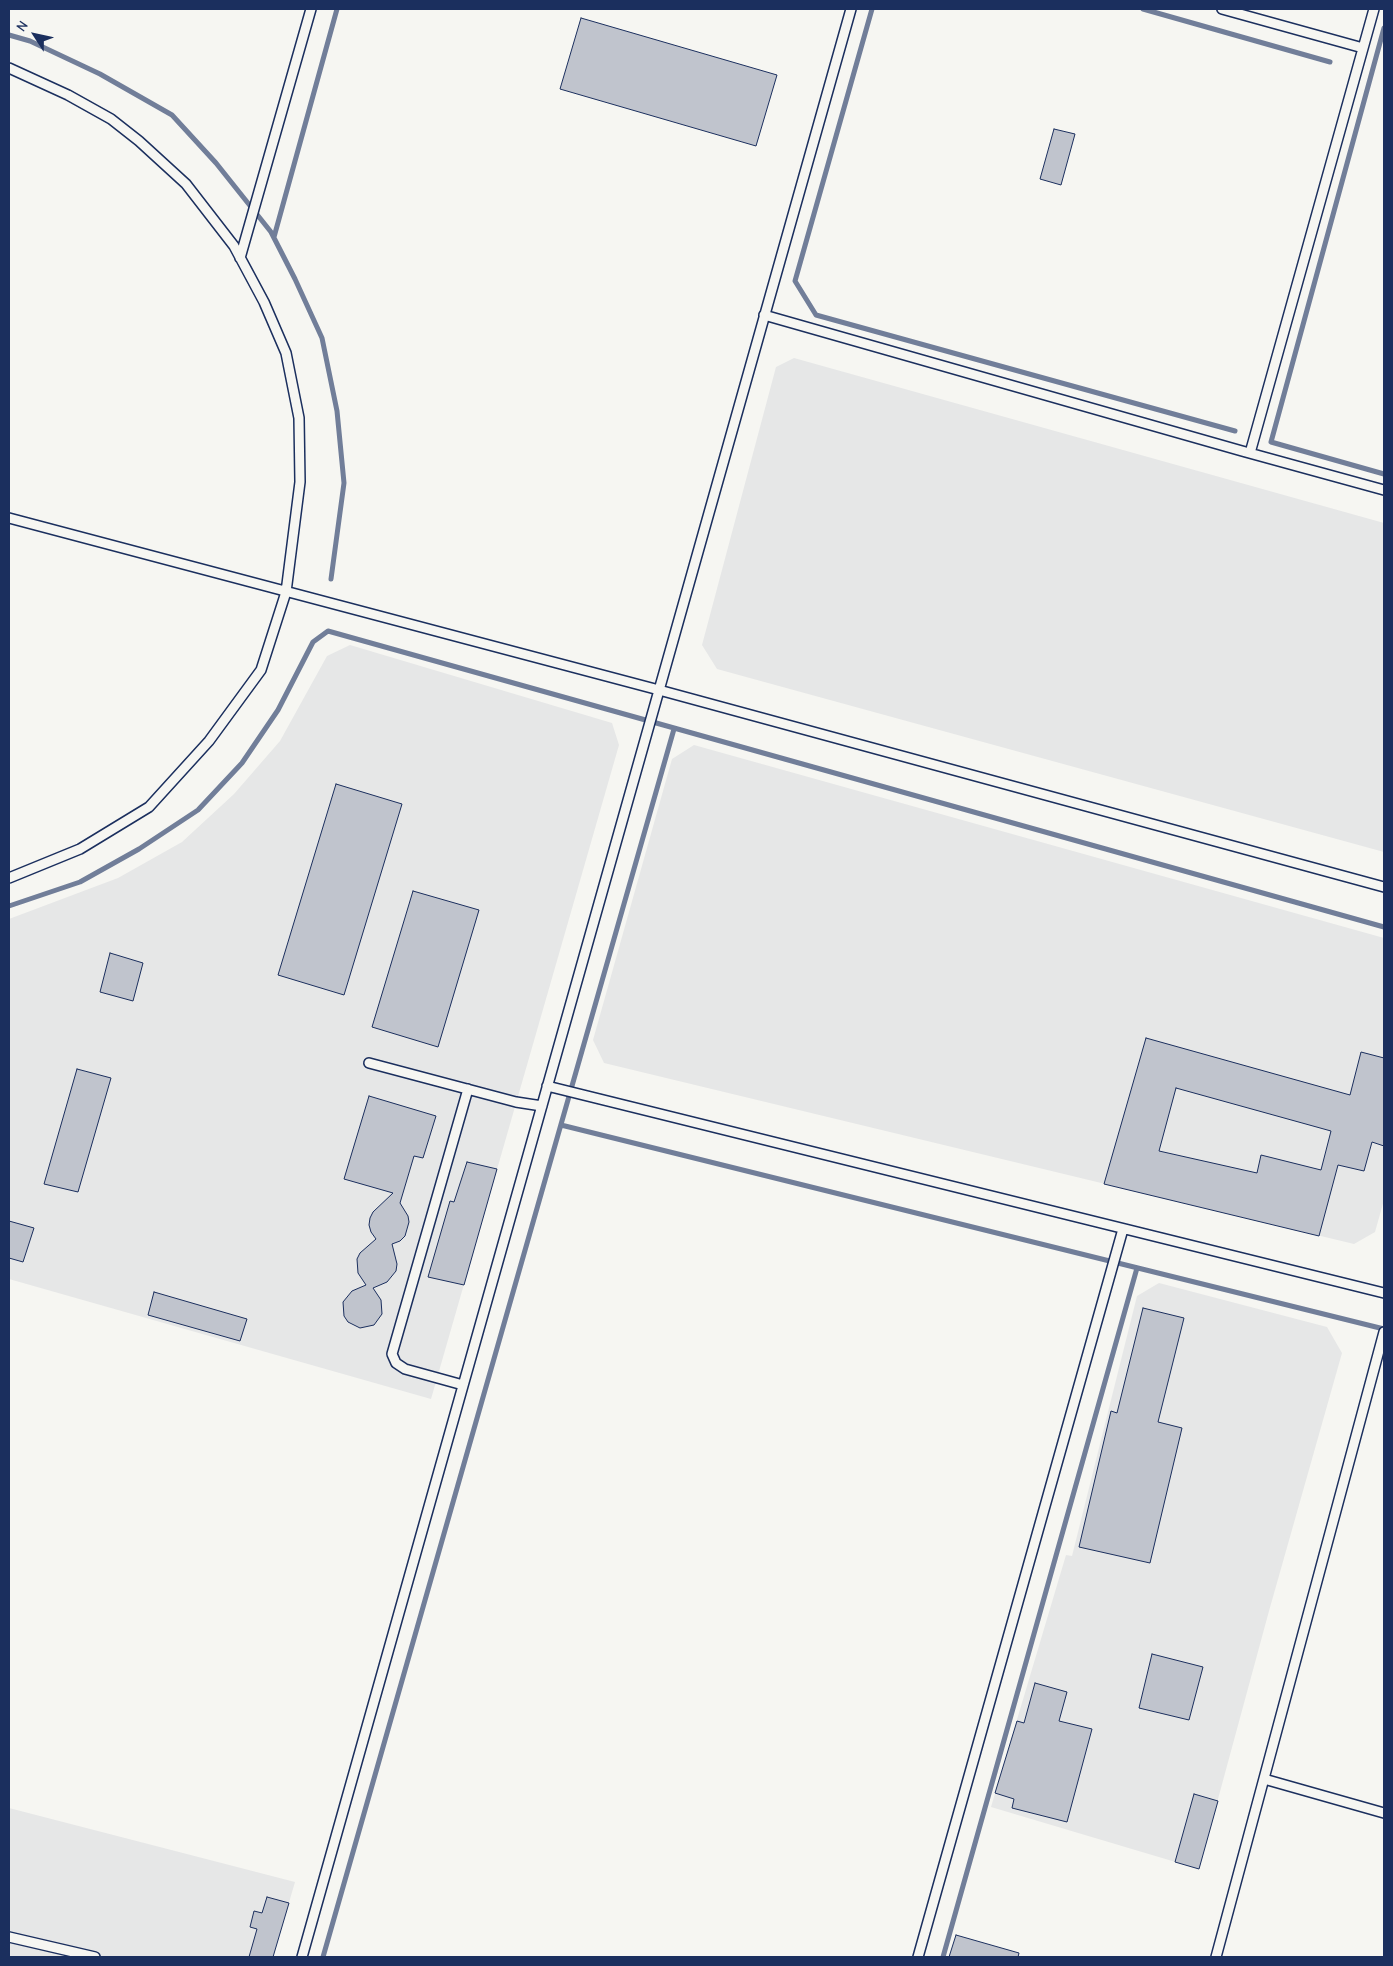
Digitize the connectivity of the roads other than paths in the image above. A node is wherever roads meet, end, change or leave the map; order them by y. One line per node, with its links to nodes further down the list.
1 (311, 9): 7 (lane)
2 (851, 9): 8 (lane)
3 (1222, 9): 5 (lane)
4 (1374, 9): 5 (lane)
5 (1363, 48): 9 (lane)
6 (9, 70): 7 (lane)
7 (240, 258): 12 (lane)
8 (764, 315): 9 (lane); 13 (lane)
9 (1250, 453): 10 (lane)
10 (1384, 490)
11 (9, 518): 12 (lane)
12 (286, 592): 13 (lane); 14 (lane)
13 (659, 690): 15 (lane); 17 (lane)
14 (9, 878)
15 (1384, 887)
16 (370, 1063): 18 (lane)
17 (547, 1086): 19 (lane); 20 (lane)
18 (468, 1089): 19 (lane); 23 (lane)
19 (542, 1106): 23 (lane)
20 (1124, 1229): 21 (lane); 29 (lane)
21 (1384, 1293)
22 (1384, 1332): 24 (lane)
23 (463, 1385): 28 (lane)
24 (1264, 1779): 25 (lane); 30 (lane)
25 (1384, 1813)
26 (9, 1937): 27 (lane)
27 (94, 1957)
28 (302, 1957)
29 (918, 1957)
30 (1216, 1957)

